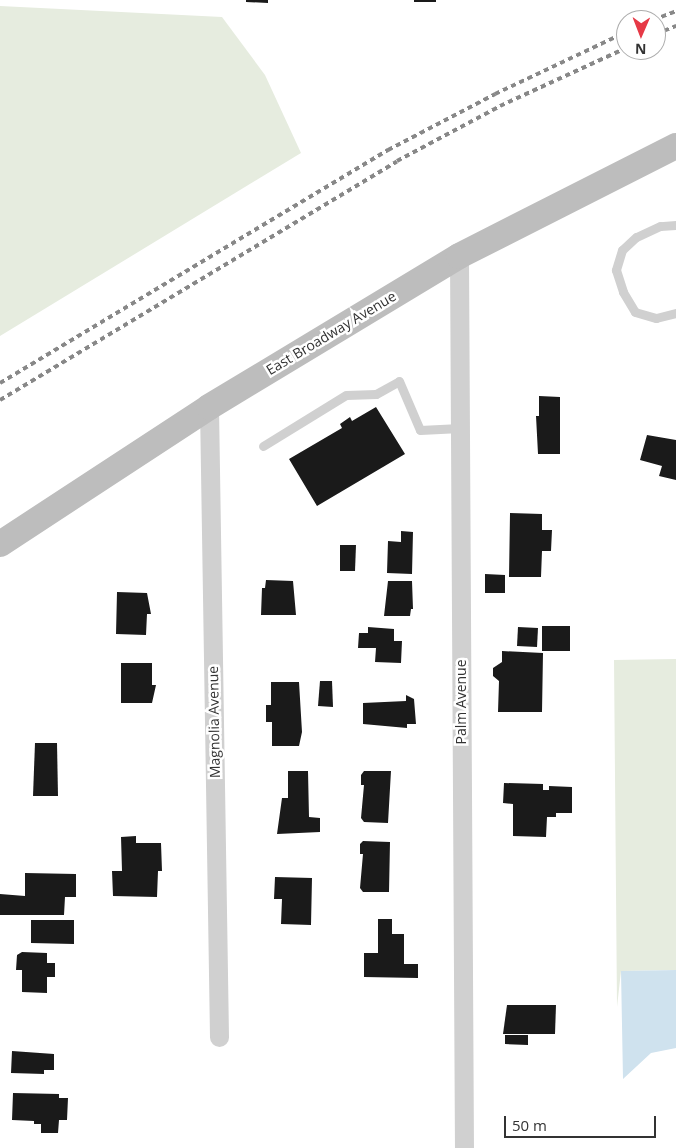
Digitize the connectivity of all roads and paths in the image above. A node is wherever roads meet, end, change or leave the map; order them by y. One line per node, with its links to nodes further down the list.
1 (676, 146): 3 (main road, East Broadway Avenue)
2 (676, 225): 4 (lane)
3 (459, 256): 5 (main road, East Broadway Avenue); 6 (street, Palm Avenue)
4 (676, 313)
5 (209, 407): 8 (main road, East Broadway Avenue); 9 (street, Magnolia Avenue)
6 (460, 428): 7 (lane); 10 (street, Palm Avenue)
7 (262, 446)
8 (0, 544)
9 (219, 1037)
10 (464, 1148)

